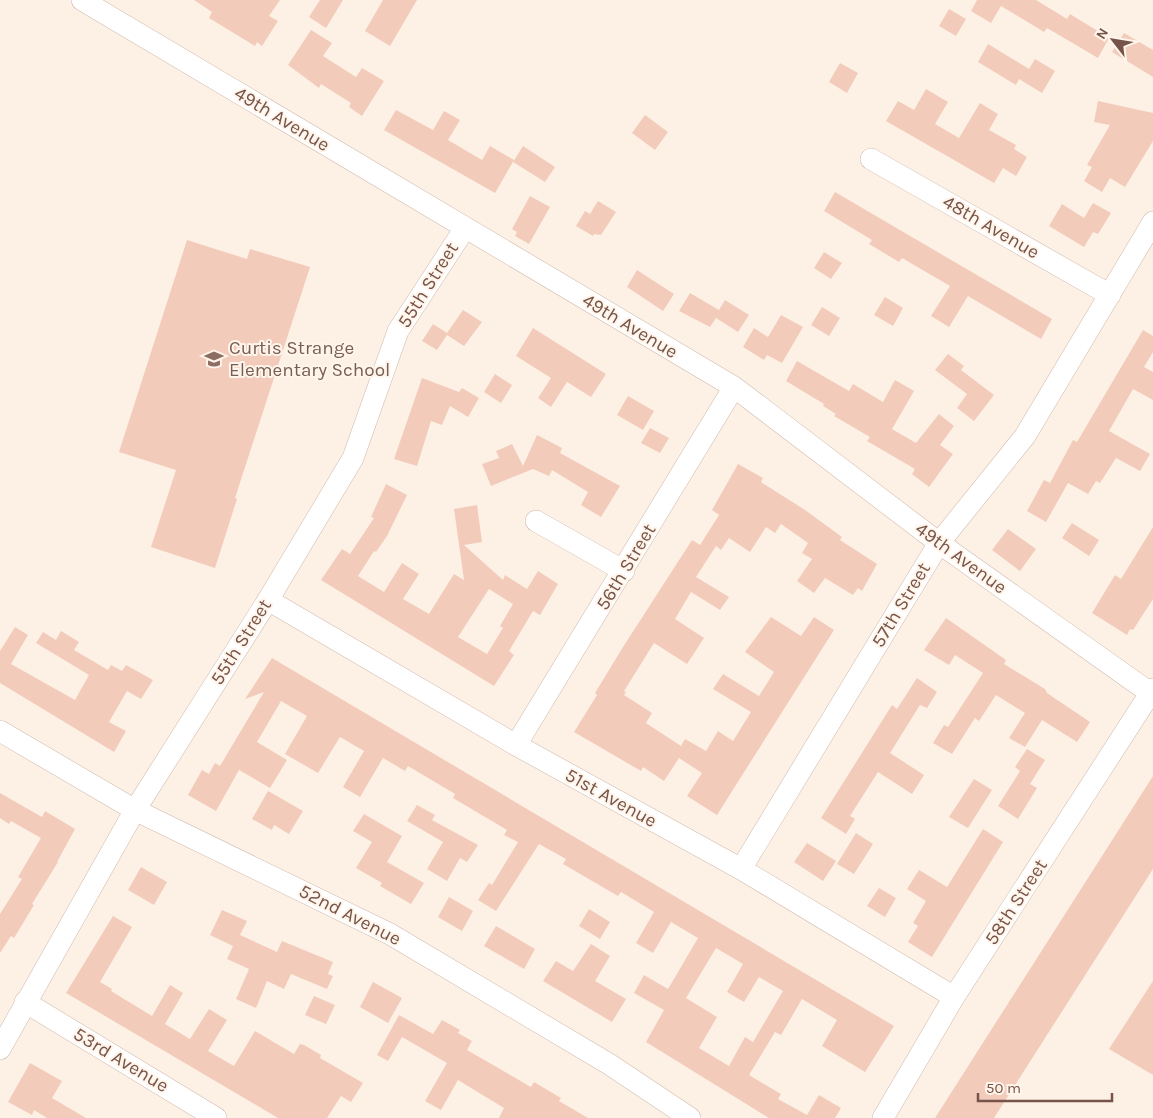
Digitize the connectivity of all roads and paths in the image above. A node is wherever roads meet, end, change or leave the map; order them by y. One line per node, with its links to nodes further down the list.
1 (82, 0): 4 (street, 49th Avenue)
2 (871, 159): 5 (street, 48th Avenue)
3 (1153, 222): 5 (street, 57th Street)
4 (465, 228): 6 (street, 49th Avenue); 10 (street, 55th Street)
5 (1110, 295): 8 (street, 57th Street)
6 (734, 387): 8 (street, 49th Avenue); 9 (street, 56th Street)
7 (536, 521): 9 (street)
8 (939, 543): 11 (street, 49th Avenue); 15 (street, 57th Street)
9 (624, 571): 13 (street, 56th Street)
10 (268, 600): 13 (street, 51st Avenue); 14 (street, 55th Street)
11 (1152, 692): 16 (street, 58th Street)
12 (0, 731): 14 (street, 52nd Avenue)
13 (516, 745): 15 (street, 51st Avenue)
14 (135, 810): 17 (street, 55th Street); 20 (street, 52nd Avenue)
15 (740, 869): 16 (street, 51st Avenue)
16 (954, 997): 21 (street, 58th Street)
17 (25, 1002): 18 (street, 55th Street); 19 (street, 53rd Avenue)
18 (0, 1049)
19 (216, 1118)
20 (690, 1118)
21 (883, 1118)

